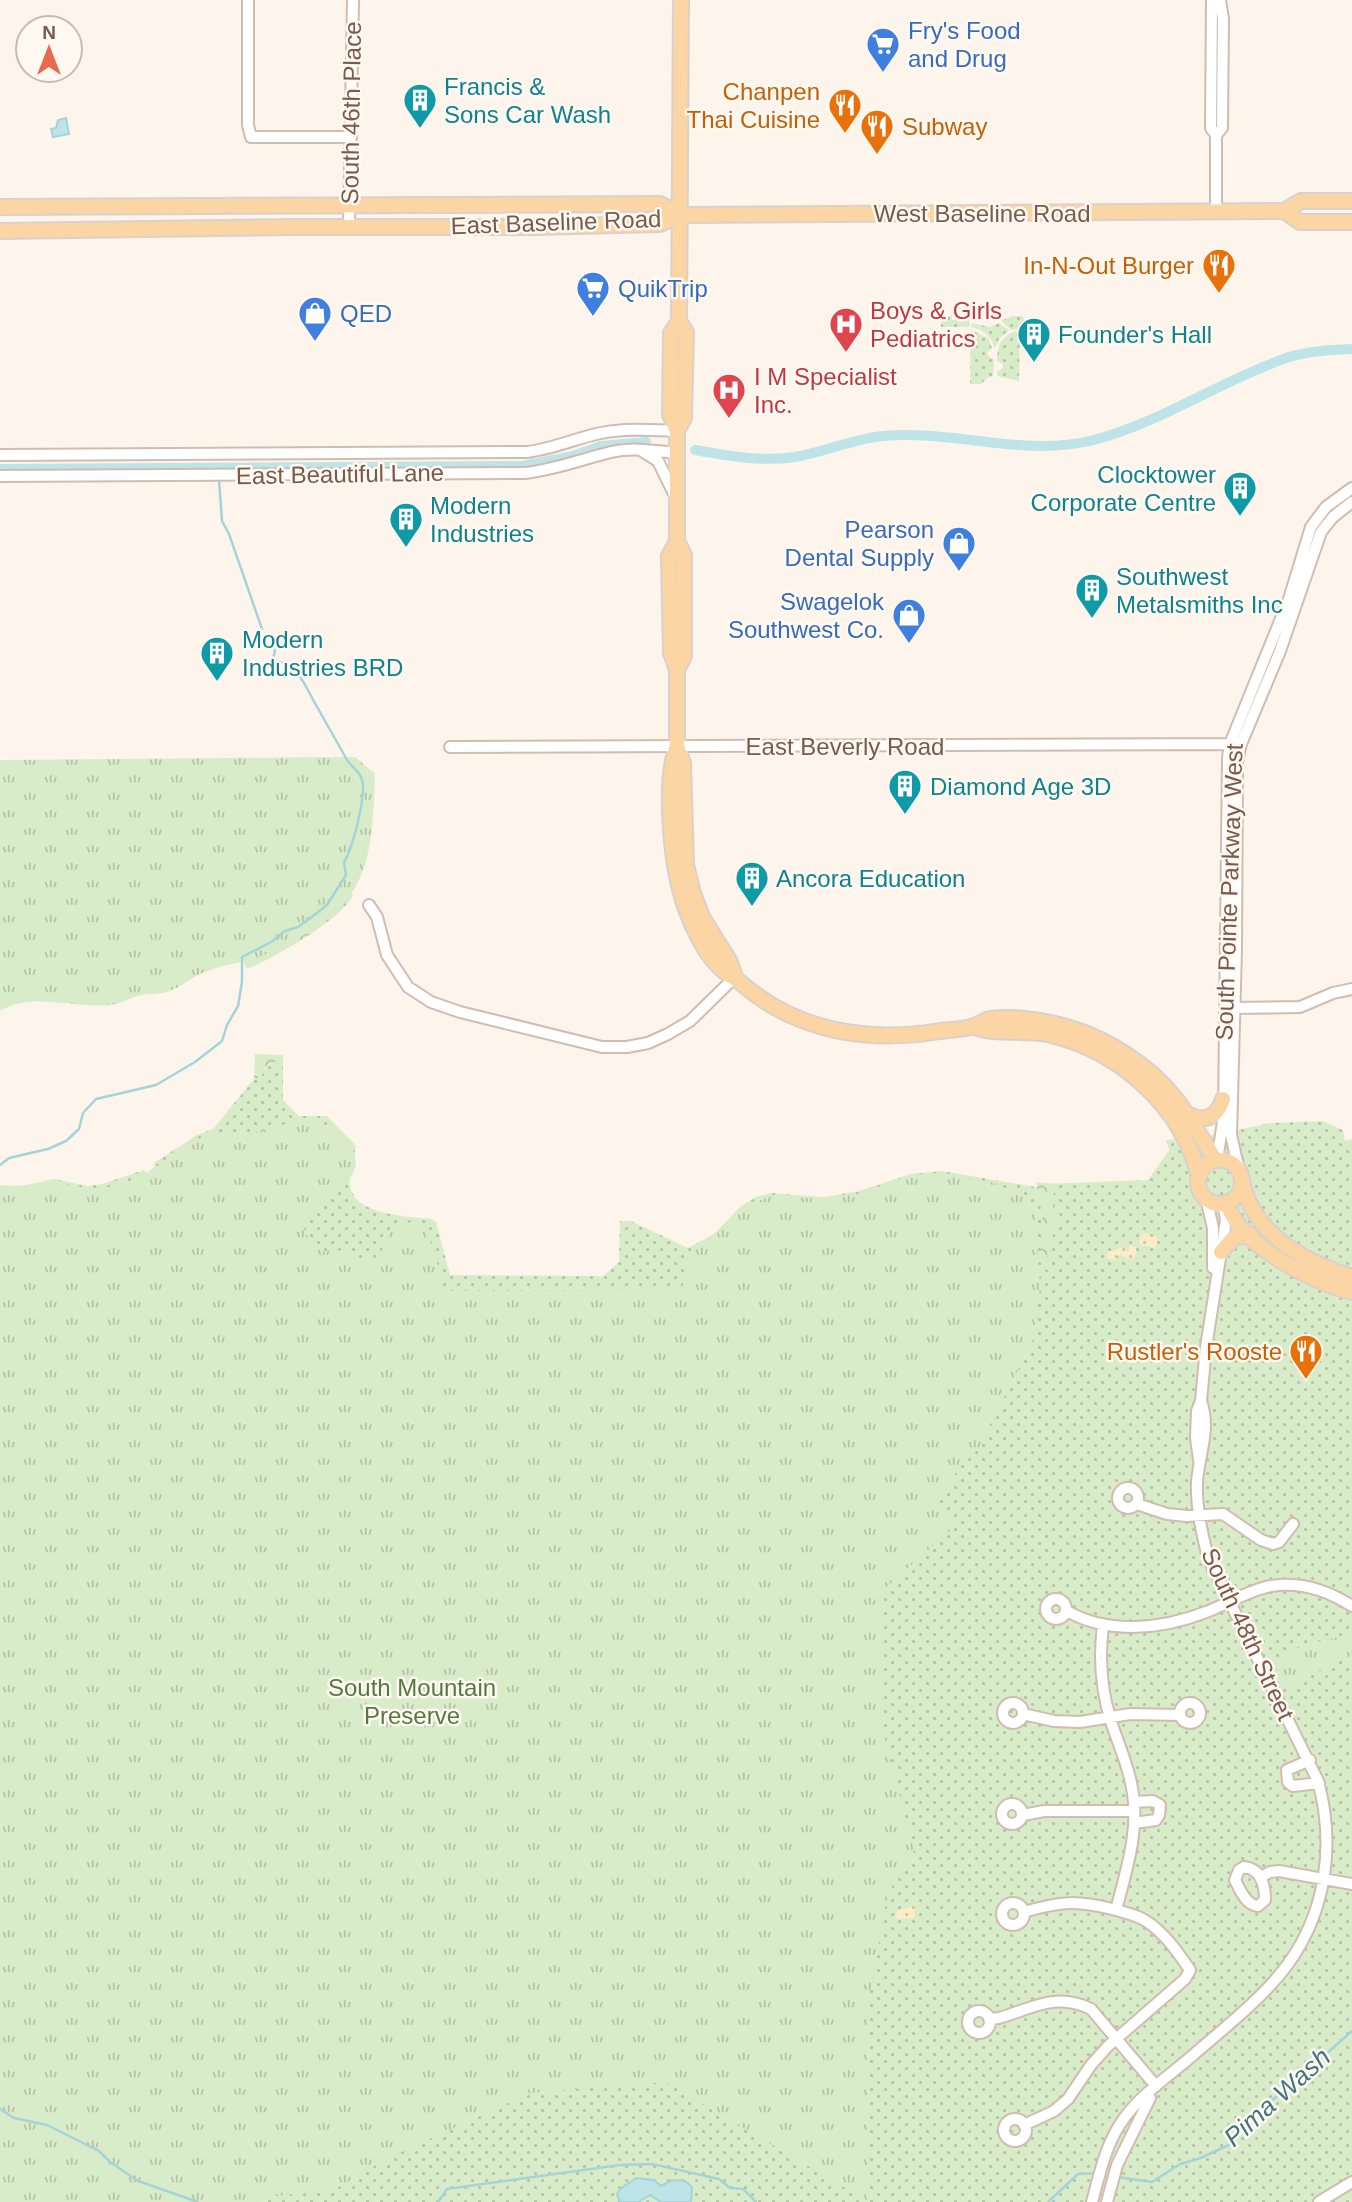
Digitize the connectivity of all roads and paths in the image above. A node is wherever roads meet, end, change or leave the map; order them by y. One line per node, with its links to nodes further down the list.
1 (248, 0): 10 (street)
2 (353, 0): 10 (street, South 46th Place)
3 (681, 0): 17 (main road)
4 (1212, 0): 6 (street)
5 (1220, 0): 7 (street)
6 (1212, 26): 7 (street); 8 (street)
7 (1222, 60): 8 (street); 9 (street)
8 (1212, 79): 9 (street)
9 (1216, 135): 15 (street)
10 (351, 137): 13 (street, South 46th Place)
11 (1352, 201): 16 (main road, West Baseline Road)
12 (131, 207): 13 (main road, East Baseline Road); 14 (main road, East Baseline Road); 20 (main road)
13 (350, 207): 17 (main road, East Baseline Road); 19 (street, South 46th Place)
14 (0, 208)
15 (1216, 211): 16 (main road, West Baseline Road); 17 (main road, West Baseline Road)
16 (1284, 211): 18 (main road, West Baseline Road)
17 (680, 215): 19 (main road, East Baseline Road); 22 (main road)
18 (1352, 222)
19 (349, 227): 20 (main road, East Baseline Road)
20 (131, 229): 21 (main road, East Baseline Road)
21 (0, 231)
22 (677, 431): 24 (main road); 25 (street, East Beautiful Lane)
23 (640, 449): 24 (street, East Beautiful Lane); 26 (street, East Beautiful Lane); 28 (street)
24 (677, 453): 28 (main road)
25 (0, 455)
26 (0, 476)
27 (1352, 488): 30 (street, South Pointe Parkway West)
28 (677, 502): 31 (main road)
29 (1352, 502): 30 (street, South Pointe Parkway West)
30 (1236, 744): 31 (street, East Beverly Road); 36 (street, South Pointe Parkway West)
31 (677, 746): 32 (street, East Beverly Road); 34 (main road)
32 (450, 747)
33 (369, 905): 34 (street)
34 (735, 977): 37 (main road)
35 (1352, 989): 36 (street)
36 (1231, 1008): 38 (street, South Pointe Parkway West); 41 (street, South Pointe Parkway West)
37 (973, 1026): 39 (main road); 42 (main road)
38 (1223, 1099): 39 (main road); 40 (street, South Pointe Parkway West)
39 (1185, 1113): 40 (main road)
40 (1216, 1160): 41 (main road); 42 (main road)
41 (1241, 1176): 44 (main road); 47 (main road)
42 (1199, 1177): 43 (main road)
43 (1206, 1198): 44 (main road); 48 (street, South 48th Street)
44 (1225, 1203): 45 (main road); 46 (street, South 48th Street)
45 (1251, 1235): 46 (main road); 49 (main road)
46 (1221, 1252): 48 (street, South 48th Street)
47 (1352, 1277)
48 (1214, 1290): 51 (street, South 48th Street)
49 (1352, 1292)
50 (1137, 1504): 51 (street)
51 (1199, 1516): 52 (street); 53 (street, South 48th Street)
52 (1293, 1524)
53 (1229, 1602): 54 (street); 56 (street); 60 (street, South 48th Street)
54 (1352, 1606)
55 (1067, 1611): 56 (street)
56 (1103, 1625): 59 (street)
57 (1023, 1714): 59 (street)
58 (1180, 1715): 59 (street)
59 (1110, 1717): 62 (street)
60 (1310, 1760): 61 (street, South 48th Street); 61 (street)
61 (1319, 1783): 65 (street, South 48th Street)
62 (1134, 1812): 63 (street); 67 (street)
63 (1023, 1815)
64 (1261, 1877): 65 (street)
65 (1324, 1879): 66 (street); 71 (street, South 48th Street)
66 (1352, 1884)
67 (1116, 1910): 68 (street); 70 (street)
68 (1024, 1912)
69 (989, 2019): 70 (street)
70 (1116, 2039): 71 (street); 72 (street)
71 (1156, 2086): 74 (street, South 48th Street); 75 (street, South 48th Street)
72 (1024, 2125)
73 (1352, 2182): 76 (street)
74 (1092, 2202)
75 (1107, 2202)
76 (1319, 2202)

